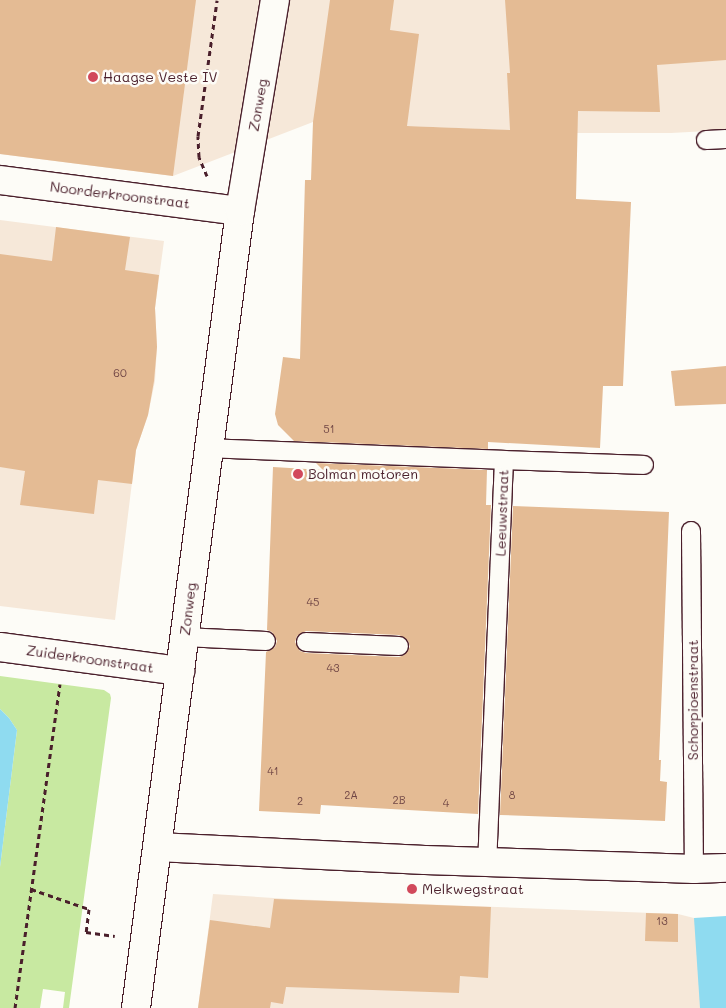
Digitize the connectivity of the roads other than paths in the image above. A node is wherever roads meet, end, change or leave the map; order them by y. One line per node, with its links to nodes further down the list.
1 (275, 0): 5 (street, Zonweg)
2 (726, 139): 3 (lane)
3 (706, 140)
4 (0, 180): 5 (street, Noorderkroonstraat)
5 (240, 211): 6 (street, Zonweg)
6 (208, 448): 7 (lane, Leeuwstraat); 10 (street, Zonweg)
7 (504, 460): 8 (lane); 17 (lane, Leeuwstraat)
8 (644, 465)
9 (691, 531): 19 (lane, Schorpioenstraat)
10 (184, 637): 11 (lane); 15 (street, Zonweg)
11 (266, 641)
12 (306, 642): 13 (lane)
13 (399, 646)
14 (0, 647): 15 (street, Zuiderkroonstraat)
15 (180, 670): 16 (street, Zonweg)
16 (157, 847): 17 (street); 20 (street, Zonweg)
17 (487, 862): 19 (street)
18 (726, 868): 19 (street)
19 (694, 869)
20 (136, 1008)

